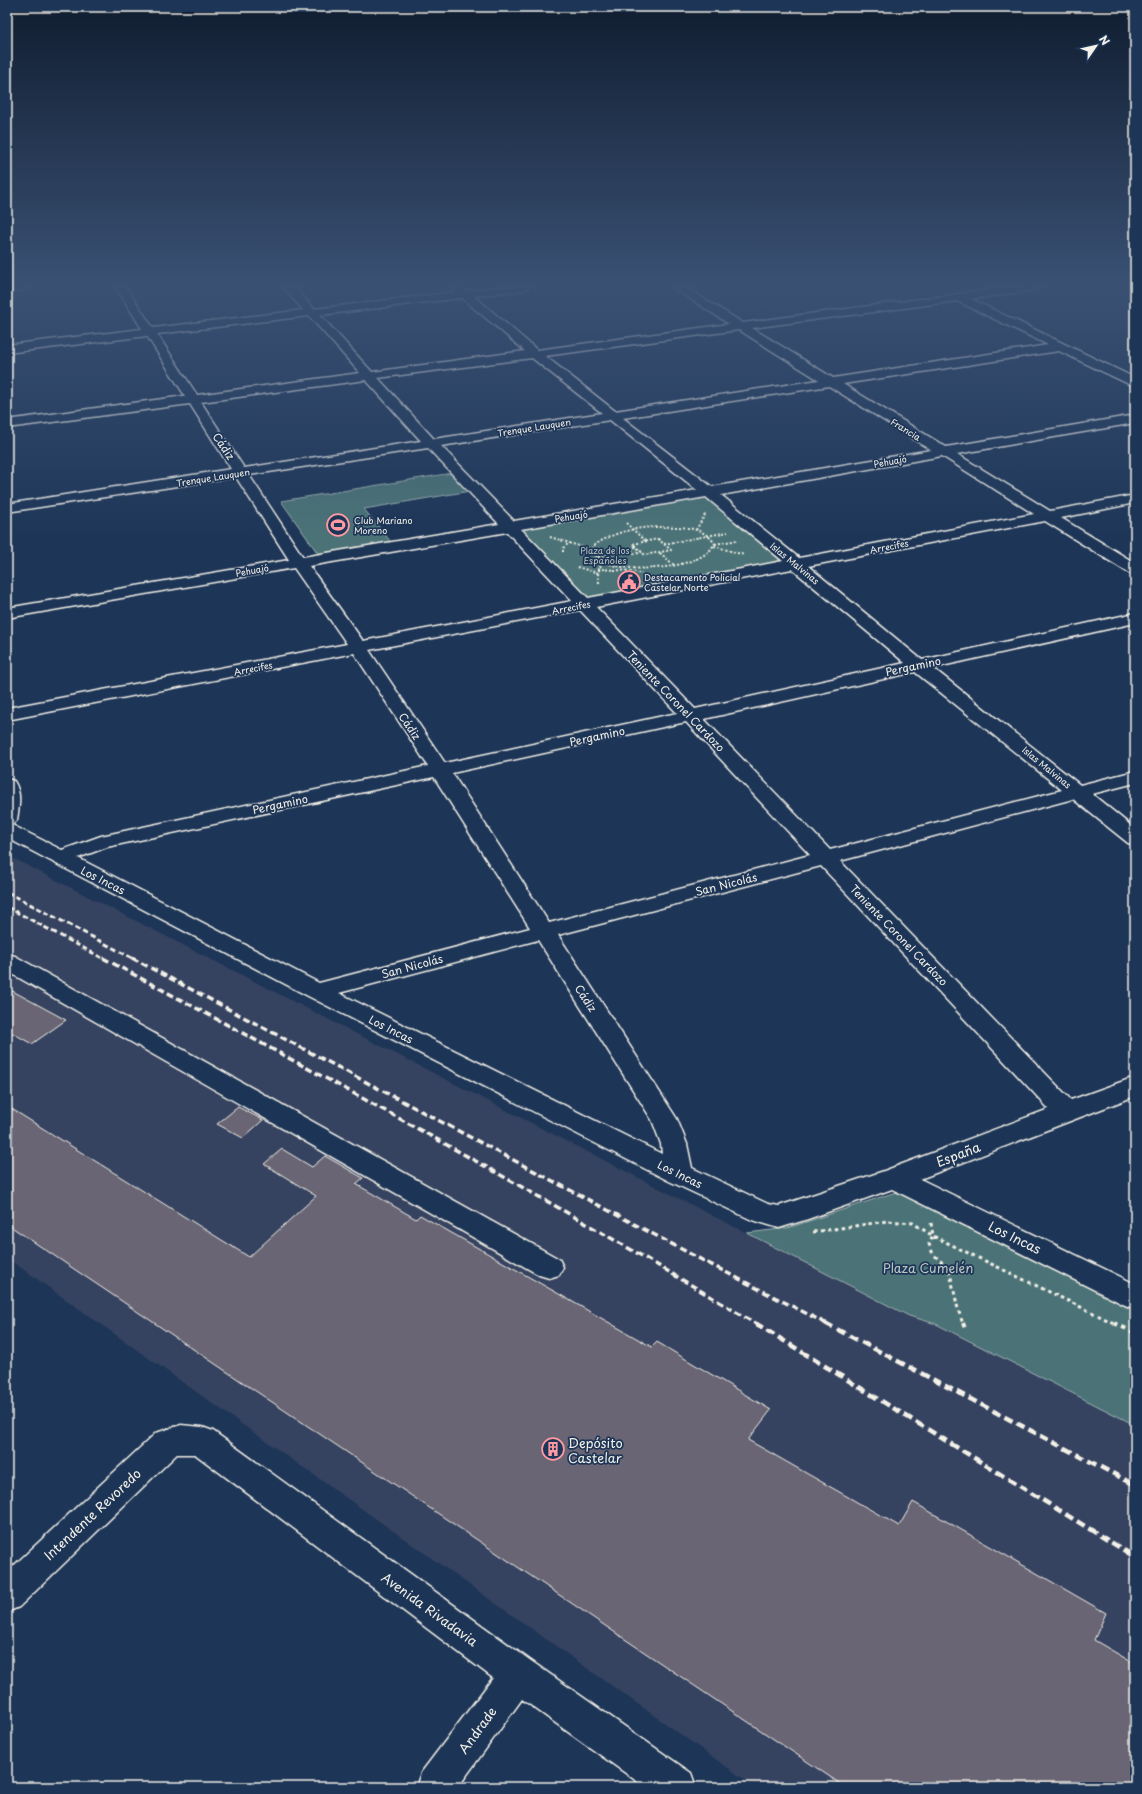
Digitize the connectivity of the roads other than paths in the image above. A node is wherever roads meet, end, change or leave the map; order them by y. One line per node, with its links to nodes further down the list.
1 (174, 371): 13 (street, Cádiz)
2 (365, 371): 9 (street, Teniente Coronel Cardozo)
3 (401, 371): 9 (street)
4 (556, 371): 14 (street, Islas Malvinas)
5 (810, 371): 11 (street, Francia)
6 (908, 371): 11 (street, Trenque Lauquen)
7 (1111, 371): 10 (street)
8 (1135, 374): 10 (street)
9 (369, 375): 13 (street); 17 (street, Teniente Coronel Cardozo)
10 (1122, 376): 12 (street)
11 (830, 383): 14 (street, Trenque Lauquen); 18 (street, Francia)
12 (1135, 383)
13 (192, 399): 16 (street); 19 (street, Cádiz)
14 (612, 415): 17 (street, Trenque Lauquen); 20 (street, Islas Malvinas)
15 (1135, 419): 18 (street, Pehuajó)
16 (7, 424)
17 (431, 443): 19 (street, Trenque Lauquen); 24 (street, Teniente Coronel Cardozo)
18 (941, 451): 20 (street, Pehuajó); 23 (street, Francia)
19 (241, 472): 22 (street, Trenque Lauquen); 25 (street, Cádiz)
20 (710, 493): 24 (street, Pehuajó); 26 (street, Islas Malvinas)
21 (1135, 499): 23 (street, Arrecifes)
22 (7, 508)
23 (1047, 516): 26 (street, Arrecifes); 27 (street, Francia)
24 (511, 525): 25 (street, Pehuajó); 28 (street, Teniente Coronel Cardozo)
25 (298, 562): 29 (street, Pehuajó); 31 (street, Cádiz)
26 (796, 563): 28 (street, Arrecifes); 32 (street, Islas Malvinas)
27 (1135, 570)
28 (584, 604): 31 (street, Arrecifes); 34 (street, Teniente Coronel Cardozo)
29 (7, 613)
30 (1135, 618): 32 (street, Pergamino)
31 (358, 648): 33 (street, Arrecifes); 35 (street, Cádiz)
32 (918, 665): 34 (street, Pergamino); 38 (street, Islas Malvinas)
33 (7, 714)
34 (690, 716): 35 (street, Pergamino); 43 (street, Teniente Coronel Cardozo)
35 (440, 770): 42 (street, Pergamino); 44 (street, Cádiz)
36 (1135, 777): 38 (street, San Nicolás)
37 (7, 785): 39 (street)
38 (1077, 792): 41 (street, Islas Malvinas); 43 (street, San Nicolás)
39 (7, 820)
40 (7, 830): 42 (street, Los Incas)
41 (1135, 839)
42 (60, 858): 46 (street, Los Incas)
43 (826, 858): 44 (street, San Nicolás); 48 (street, Teniente Coronel Cardozo)
44 (542, 931): 46 (street, San Nicolás); 49 (street, Cádiz)
45 (7, 961): 52 (street)
46 (316, 991): 49 (street, Los Incas)
47 (1135, 1086): 48 (street, España)
48 (1067, 1112): 50 (street, España)
49 (679, 1174): 51 (street, Los Incas)
50 (894, 1178): 51 (street, España); 53 (street, Los Incas)
51 (779, 1217)
52 (549, 1267)
53 (1135, 1297)
54 (181, 1439): 55 (street, Intendente Revoredo); 56 (street, Avenida Rivadavia)
55 (7, 1595)
56 (518, 1674): 57 (street, Andrade); 58 (street, Avenida Rivadavia)
57 (435, 1787)
58 (677, 1787)

